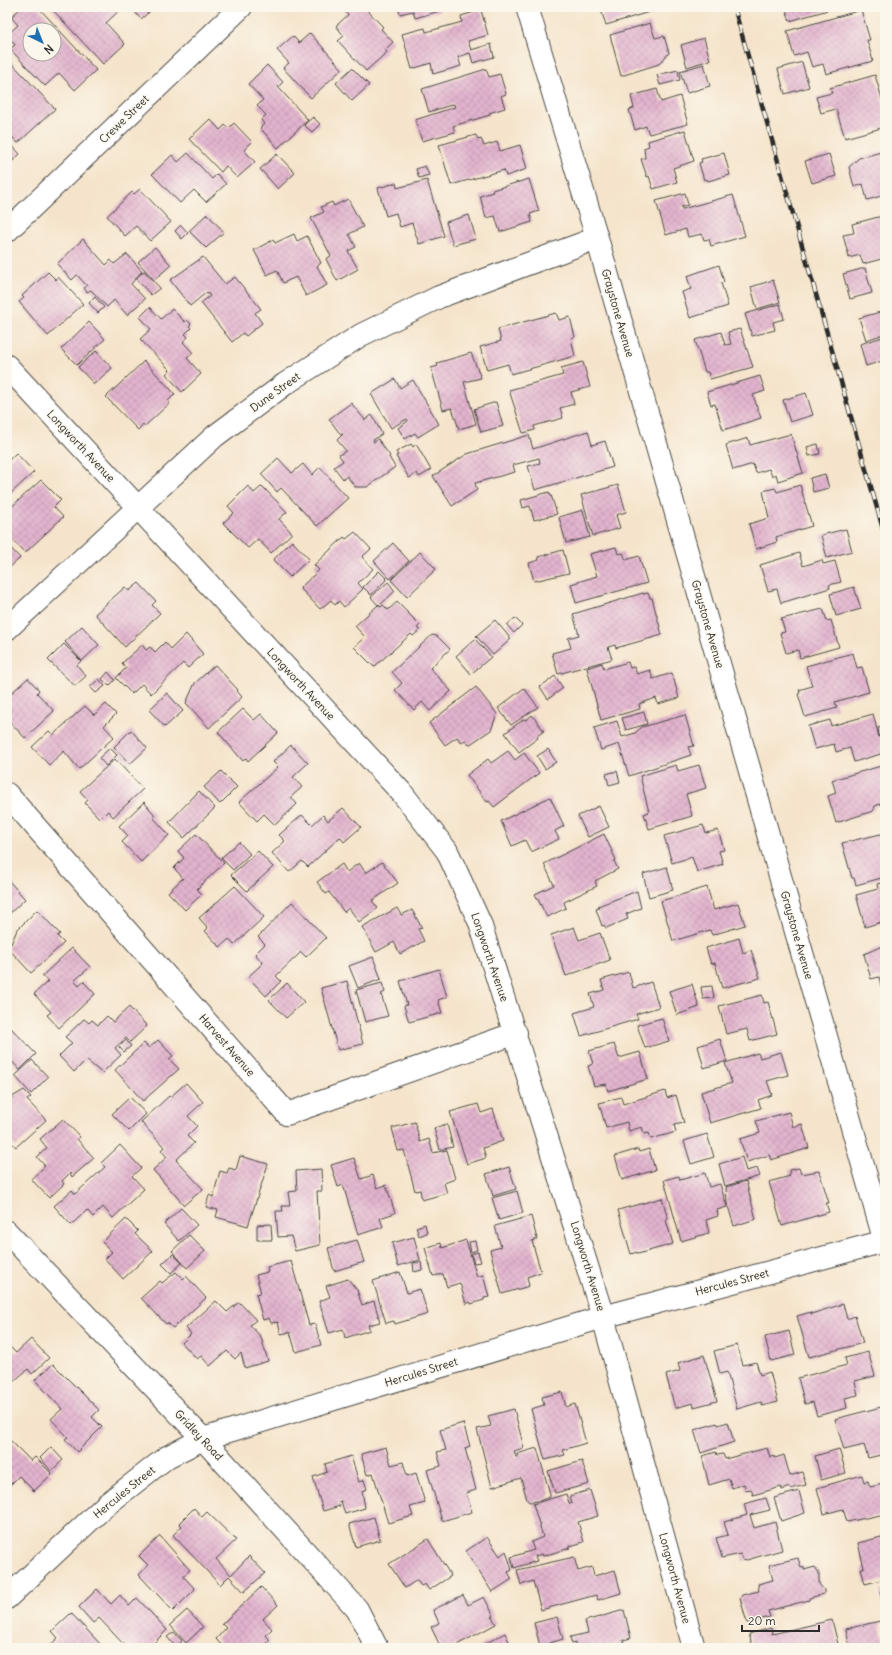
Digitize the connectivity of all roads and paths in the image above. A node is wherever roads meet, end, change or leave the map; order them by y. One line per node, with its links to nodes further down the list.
1 (241, 7): 3 (street, Crewe Street)
2 (527, 7): 4 (street, Graystone Avenue)
3 (7, 231)
4 (597, 238): 6 (street, Dune Street); 11 (street, Graystone Avenue)
5 (7, 366): 6 (street, Longworth Avenue)
6 (138, 507): 7 (street, Dune Street); 9 (street, Longworth Avenue)
7 (7, 629)
8 (7, 794): 9 (street, Harvest Avenue)
9 (516, 1033): 12 (street, Longworth Avenue)
10 (7, 1232): 13 (street, Gridley Road)
11 (885, 1242): 12 (street, Hercules Street)
12 (604, 1317): 13 (street, Hercules Street); 16 (street, Longworth Avenue)
13 (203, 1439): 14 (street, Hercules Street); 15 (street, Gridley Road)
14 (7, 1598)
15 (377, 1648)
16 (694, 1648)

